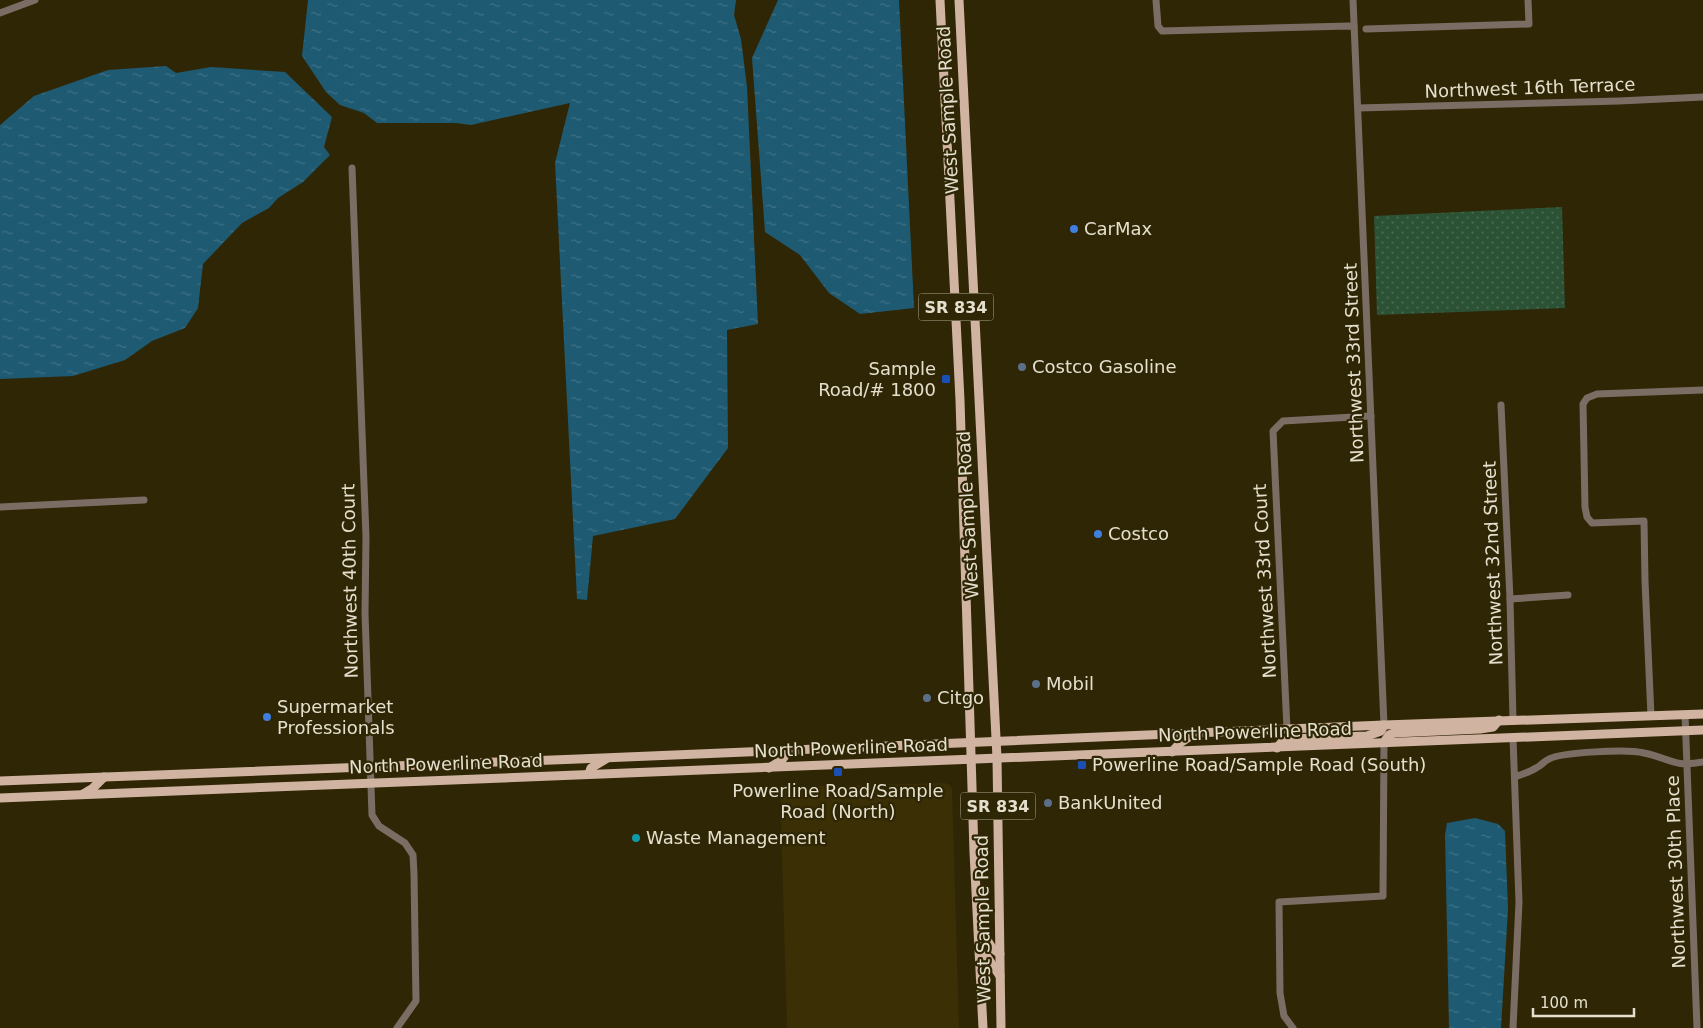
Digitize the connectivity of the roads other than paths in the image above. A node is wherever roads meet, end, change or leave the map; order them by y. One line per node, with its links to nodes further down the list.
1 (35, 0): 7 (street)
2 (940, 0): 32 (main road, West Sample Road / SR 834)
3 (959, 0): 31 (main road, West Sample Road / SR 834)
4 (1156, 0): 8 (street)
5 (1353, 0): 8 (street, Northwest 33rd Street)
6 (1528, 0): 9 (street)
7 (0, 13)
8 (1354, 27): 11 (street, Northwest 33rd Street)
9 (1366, 29)
10 (1703, 97): 11 (street, Northwest 16th Terrace)
11 (1358, 108): 15 (street, Northwest 33rd Street)
12 (352, 168): 43 (street, Northwest 40th Court)
13 (1703, 390): 22 (street)
14 (1501, 405): 19 (street, Northwest 32nd Street)
15 (1371, 416): 25 (street, Northwest 33rd Street); 26 (street, Northwest 33rd Court)
16 (144, 500): 17 (street)
17 (0, 507)
18 (1568, 595): 19 (street)
19 (1510, 599): 24 (street, Northwest 32nd Street)
20 (1685, 714): 21 (main road, North Powerline Road); 22 (main road, North Powerline Road); 27 (street, Northwest 30th Place)
21 (1703, 714)
22 (1651, 716): 24 (main road, North Powerline Road)
23 (1500, 720): 24 (main road, North Powerline Road); 25 (main road, North Powerline Road); 33 (main road)
24 (1513, 720)
25 (1384, 725): 26 (main road, North Powerline Road); 34 (main road)
26 (1287, 729): 29 (main road, North Powerline Road)
27 (1687, 730): 28 (main road, North Powerline Road); 30 (main road, North Powerline Road); 42 (street, Northwest 30th Place)
28 (1703, 730)
29 (1195, 733): 31 (main road, North Powerline Road); 36 (main road)
30 (1513, 738): 33 (main road, North Powerline Road); 47 (street)
31 (996, 741): 32 (main road, North Powerline Road); 38 (main road, West Sample Road / SR 834)
32 (971, 742): 35 (main road, North Powerline Road); 40 (main road, West Sample Road / SR 834)
33 (1384, 742): 34 (main road, North Powerline Road); 59 (street)
34 (1277, 748): 36 (main road, North Powerline Road)
35 (789, 750): 37 (main road, North Powerline Road); 44 (main road)
36 (1172, 752): 38 (main road, North Powerline Road)
37 (608, 758): 39 (main road, North Powerline Road); 45 (main road)
38 (997, 758): 40 (main road, North Powerline Road); 54 (main road, West Sample Road / SR 834)
39 (565, 759): 43 (main road, North Powerline Road); 45 (main road)
40 (972, 759): 44 (main road, North Powerline Road); 52 (main road, West Sample Road / SR 834)
41 (1703, 762): 42 (street)
42 (1688, 765): 47 (street); 61 (street, Northwest 30th Place)
43 (370, 767): 46 (main road, North Powerline Road); 49 (street, Northwest 40th Court)
44 (768, 768): 45 (main road, North Powerline Road)
45 (588, 774): 49 (main road, North Powerline Road)
46 (104, 777): 48 (main road, North Powerline Road); 50 (main road)
47 (1515, 777): 60 (street)
48 (0, 781)
49 (370, 783): 50 (main road, North Powerline Road); 56 (street, Northwest 40th Court)
50 (80, 795): 51 (main road, North Powerline Road)
51 (0, 798)
52 (979, 926): 53 (main road, West Sample Road / SR 834); 54 (main road)
53 (980, 952): 55 (main road); 57 (main road, West Sample Road / SR 834)
54 (1000, 954): 55 (main road, West Sample Road / SR 834)
55 (1000, 976): 58 (main road, West Sample Road / SR 834)
56 (397, 1028)
57 (983, 1028)
58 (1002, 1028)
59 (1293, 1028)
60 (1513, 1028)
61 (1697, 1028)

